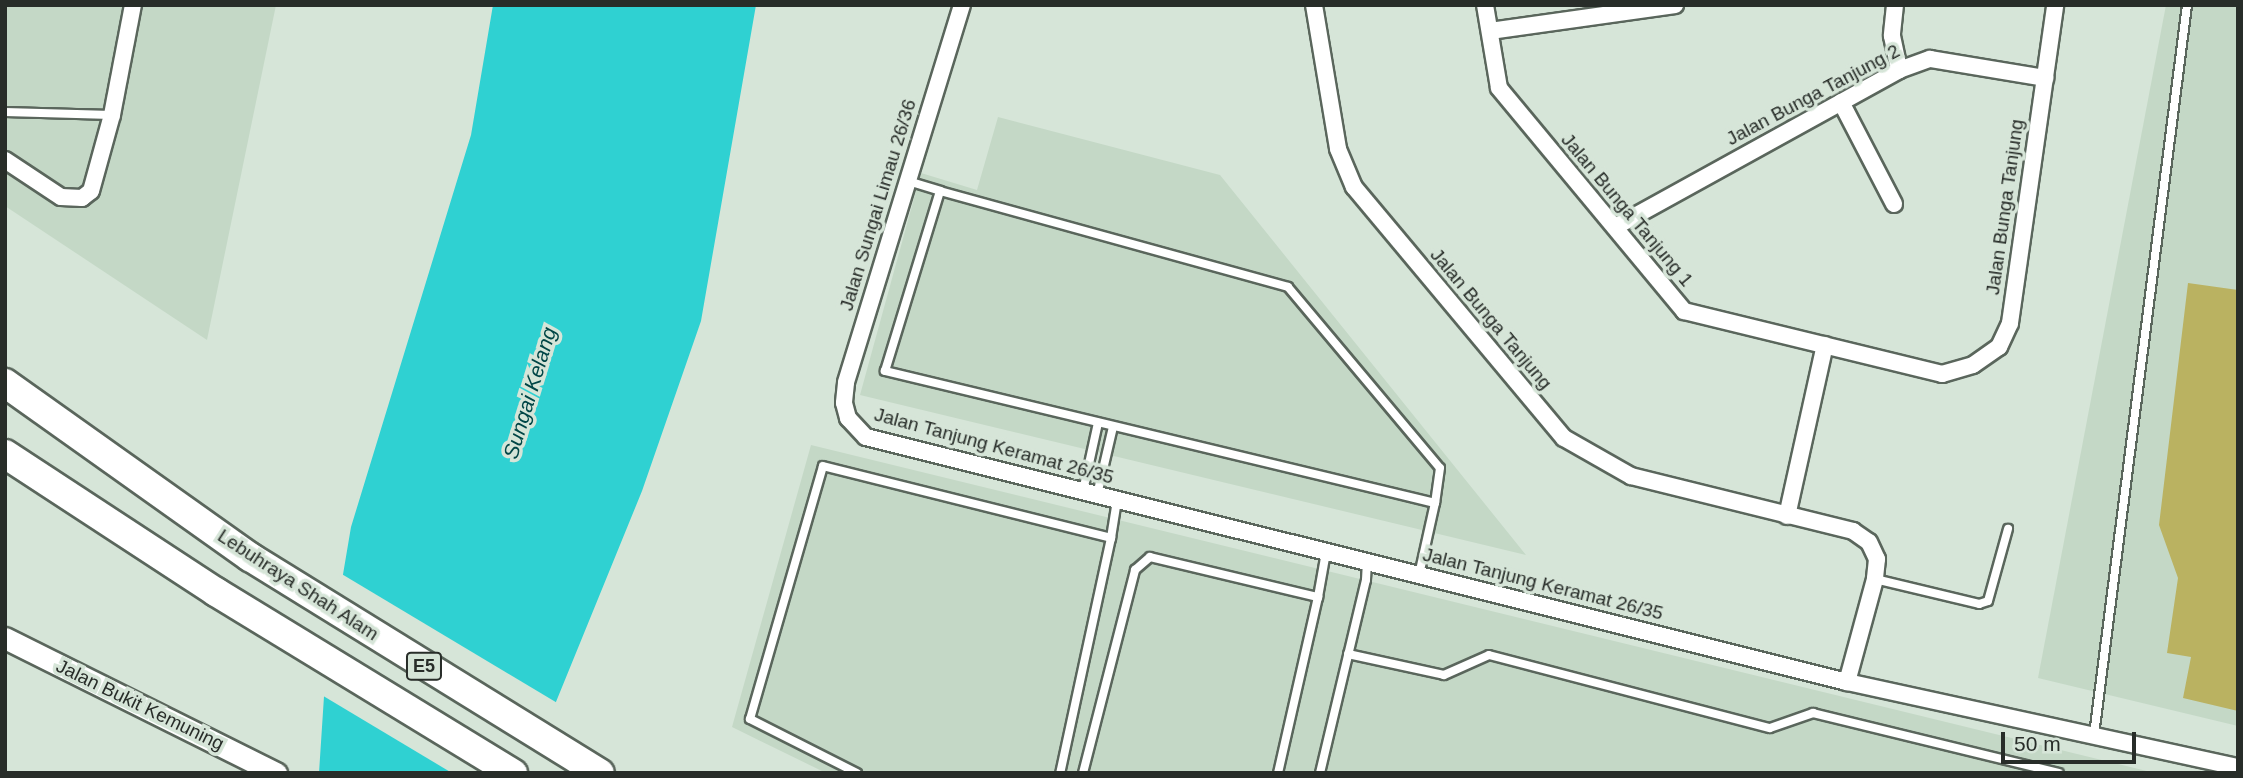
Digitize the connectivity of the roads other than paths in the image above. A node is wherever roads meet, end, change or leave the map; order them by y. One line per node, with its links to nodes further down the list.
1 (133, 5): 14 (street)
2 (962, 5): 16 (street, Jalan Sungai Limau 26/36)
3 (1314, 5): 29 (street, Jalan Bunga Tanjung)
4 (1485, 5): 9 (street, Jalan Bunga Tanjung 1)
5 (1675, 5): 9 (street)
6 (1895, 5): 10 (street)
7 (2055, 5): 11 (street, Jalan Bunga Tanjung)
8 (2187, 5): 42 (lane)
9 (1489, 31): 19 (street, Jalan Bunga Tanjung 1)
10 (1899, 70): 11 (street, Jalan Bunga Tanjung 2); 12 (street, Jalan Bunga Tanjung 2)
11 (2045, 78): 20 (street, Jalan Bunga Tanjung)
12 (1841, 102): 18 (street); 19 (street, Jalan Bunga Tanjung 2)
13 (5, 112): 14 (lane)
14 (112, 115): 15 (street)
15 (5, 160)
16 (908, 181): 17 (lane); 22 (street, Jalan Sungai Limau 26/36)
17 (940, 191): 23 (lane); 28 (lane)
18 (1894, 204)
19 (1615, 228): 20 (street, Jalan Bunga Tanjung 1)
20 (1825, 345): 29 (street)
21 (5, 383): 46 (highway, Lebuhraya Shah Alam / E5)
22 (848, 418): 26 (street, Jalan Tanjung Keramat 26/35)
23 (1098, 423): 24 (lane); 26 (lane)
24 (1113, 427): 26 (lane); 28 (lane)
25 (5, 454): 45 (highway, E5)
26 (1090, 493): 27 (street, Jalan Tanjung Keramat 26/35)
27 (1117, 500): 31 (lane); 32 (street, Jalan Tanjung Keramat 26/35)
28 (1435, 503): 34 (lane)
29 (1787, 516): 35 (street, Jalan Bunga Tanjung)
30 (2008, 529): 35 (lane)
31 (1111, 538): 47 (lane); 48 (lane)
32 (1326, 552): 33 (street, Jalan Tanjung Keramat 26/35); 36 (lane)
33 (1367, 562): 34 (street, Jalan Tanjung Keramat 26/35); 40 (lane)
34 (1419, 575): 41 (street, Jalan Tanjung Keramat 26/35)
35 (1875, 579): 41 (street, Jalan Bunga Tanjung)
36 (1318, 597): 49 (lane); 50 (lane)
37 (5, 638): 39 (main road, Jalan Bukit Kemuning)
38 (5, 650): 39 (street)
39 (33, 654): 44 (main road, Jalan Bukit Kemuning)
40 (1348, 654): 51 (lane); 52 (lane)
41 (1847, 682): 42 (street, Jalan Tanjung Keramat 26/35)
42 (2094, 735): 43 (street, Jalan Tanjung Keramat 26/35)
43 (2238, 767)
44 (276, 773)
45 (513, 773)
46 (600, 773)
47 (857, 773)
48 (1060, 773)
49 (1083, 773)
50 (1278, 773)
51 (1320, 773)
52 (2059, 773)

